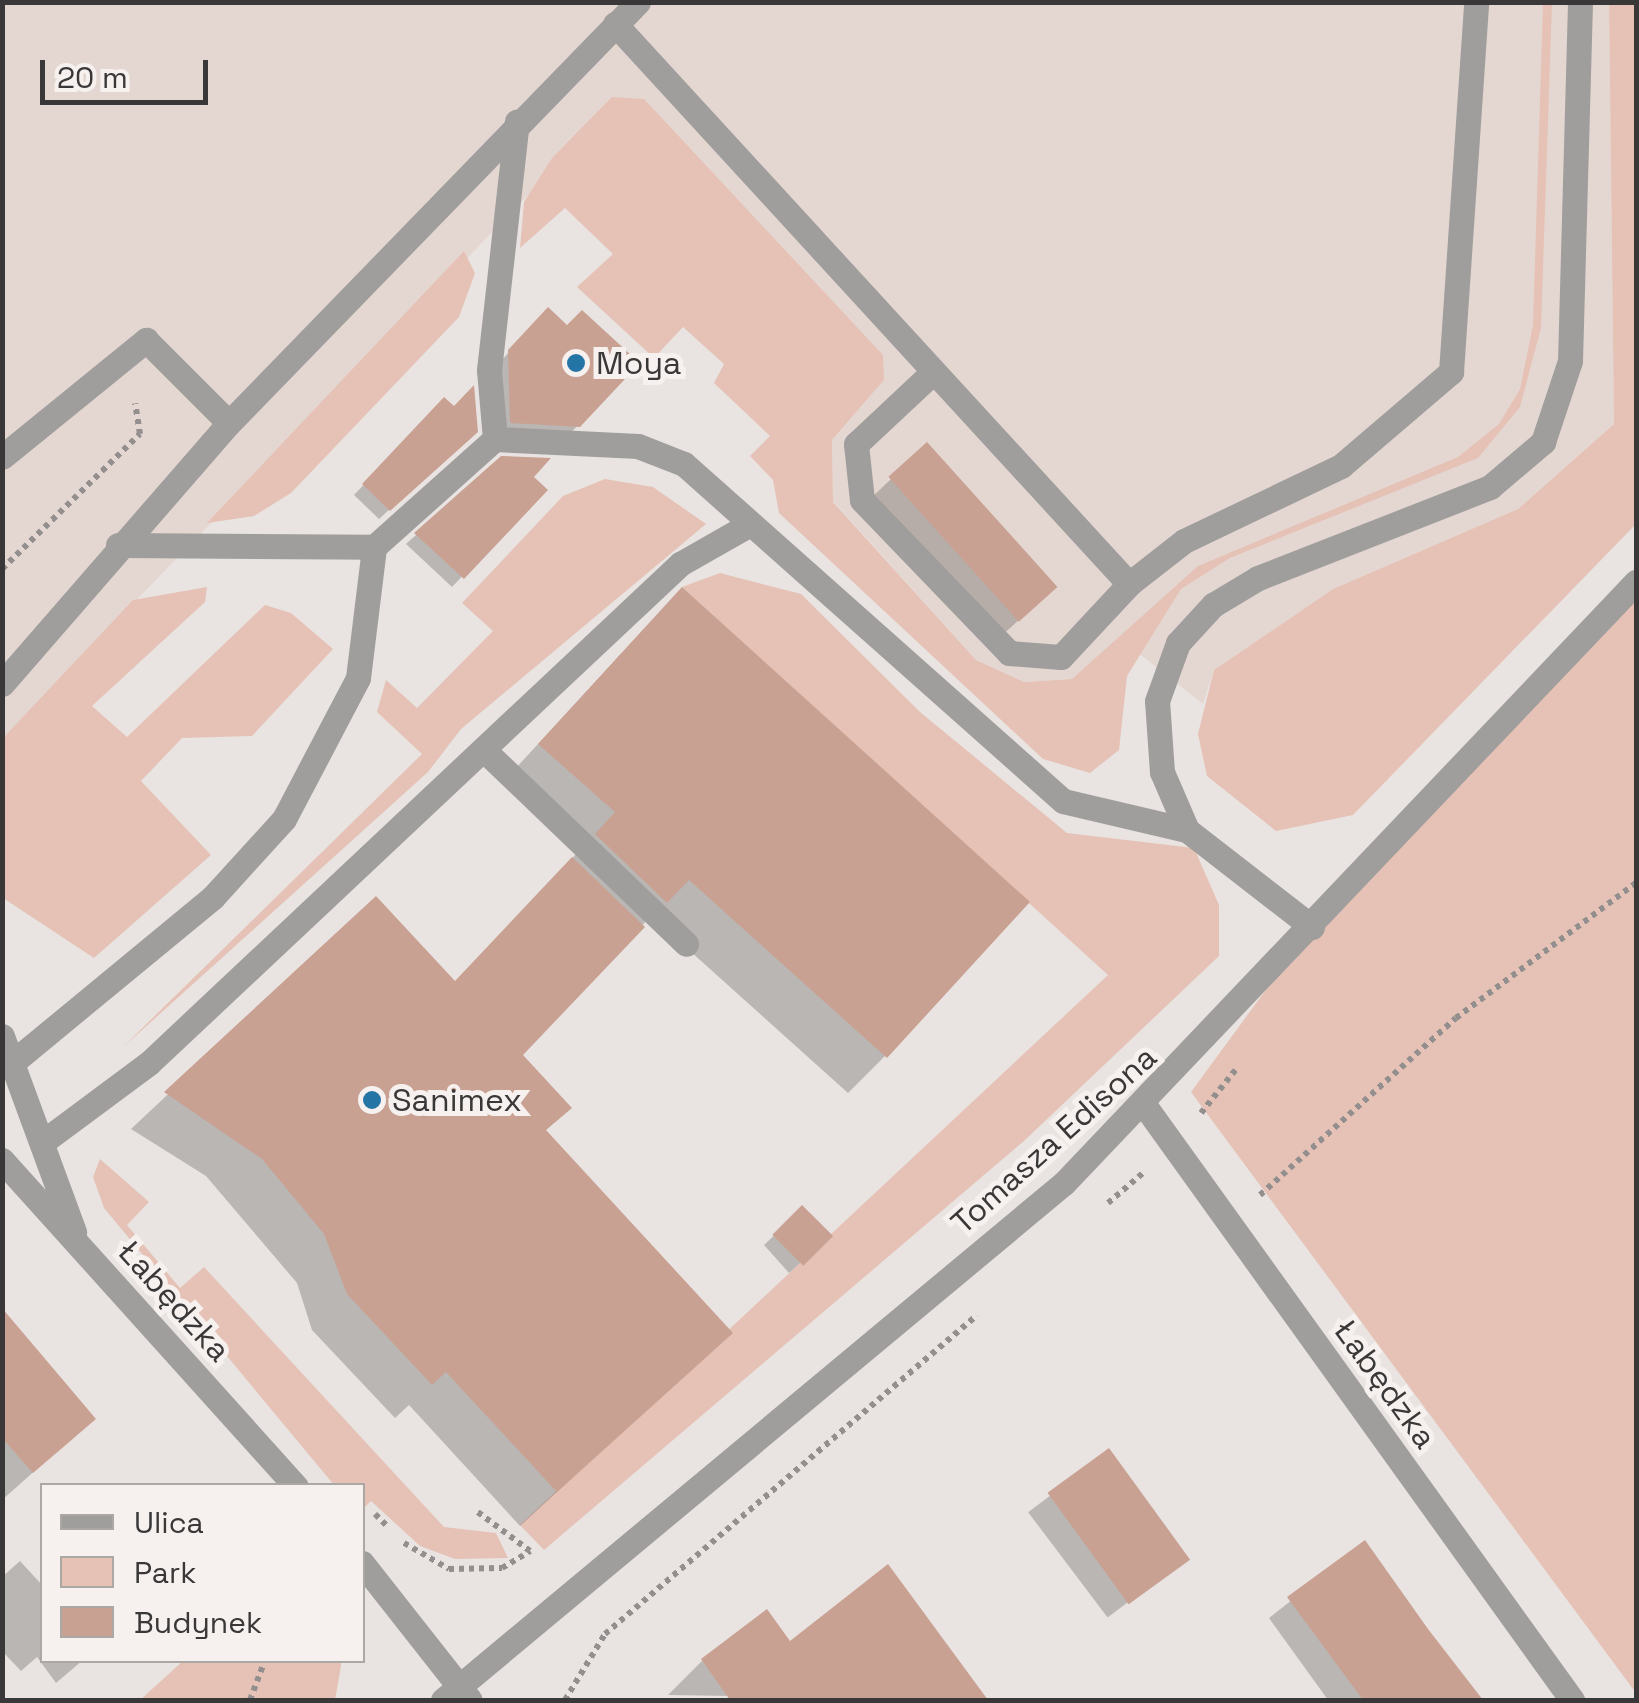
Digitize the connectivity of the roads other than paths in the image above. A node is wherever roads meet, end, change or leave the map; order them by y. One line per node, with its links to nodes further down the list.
1 (638, 2): 4 (street)
2 (1476, 2): 14 (street)
3 (1580, 2): 17 (street)
4 (615, 24): 5 (street); 6 (street)
5 (518, 122): 7 (street); 8 (street)
6 (932, 372): 14 (street); 14 (street)
7 (229, 423): 9 (street); 11 (street)
8 (495, 439): 10 (street); 12 (street)
9 (2, 457)
10 (746, 527): 16 (street); 17 (street)
11 (118, 546): 12 (street); 15 (street)
12 (374, 547): 21 (street)
13 (1636, 582): 18 (street, Tomasza Edisona)
14 (1129, 584)
15 (6, 672)
16 (484, 750): 19 (street); 23 (street)
17 (1186, 830): 18 (street)
18 (1312, 927): 22 (street, Tomasza Edisona)
19 (686, 944)
20 (2, 1036): 21 (street)
21 (14, 1062): 23 (street)
22 (1144, 1106): 28 (street, Tomasza Edisona); 29 (street, Łabędzka)
23 (44, 1141): 25 (street)
24 (2, 1160): 25 (street, Łabędzka)
25 (78, 1242): 26 (street, Łabędzka)
26 (293, 1483)
27 (365, 1567): 28 (street)
28 (457, 1695)
29 (1572, 1700)

